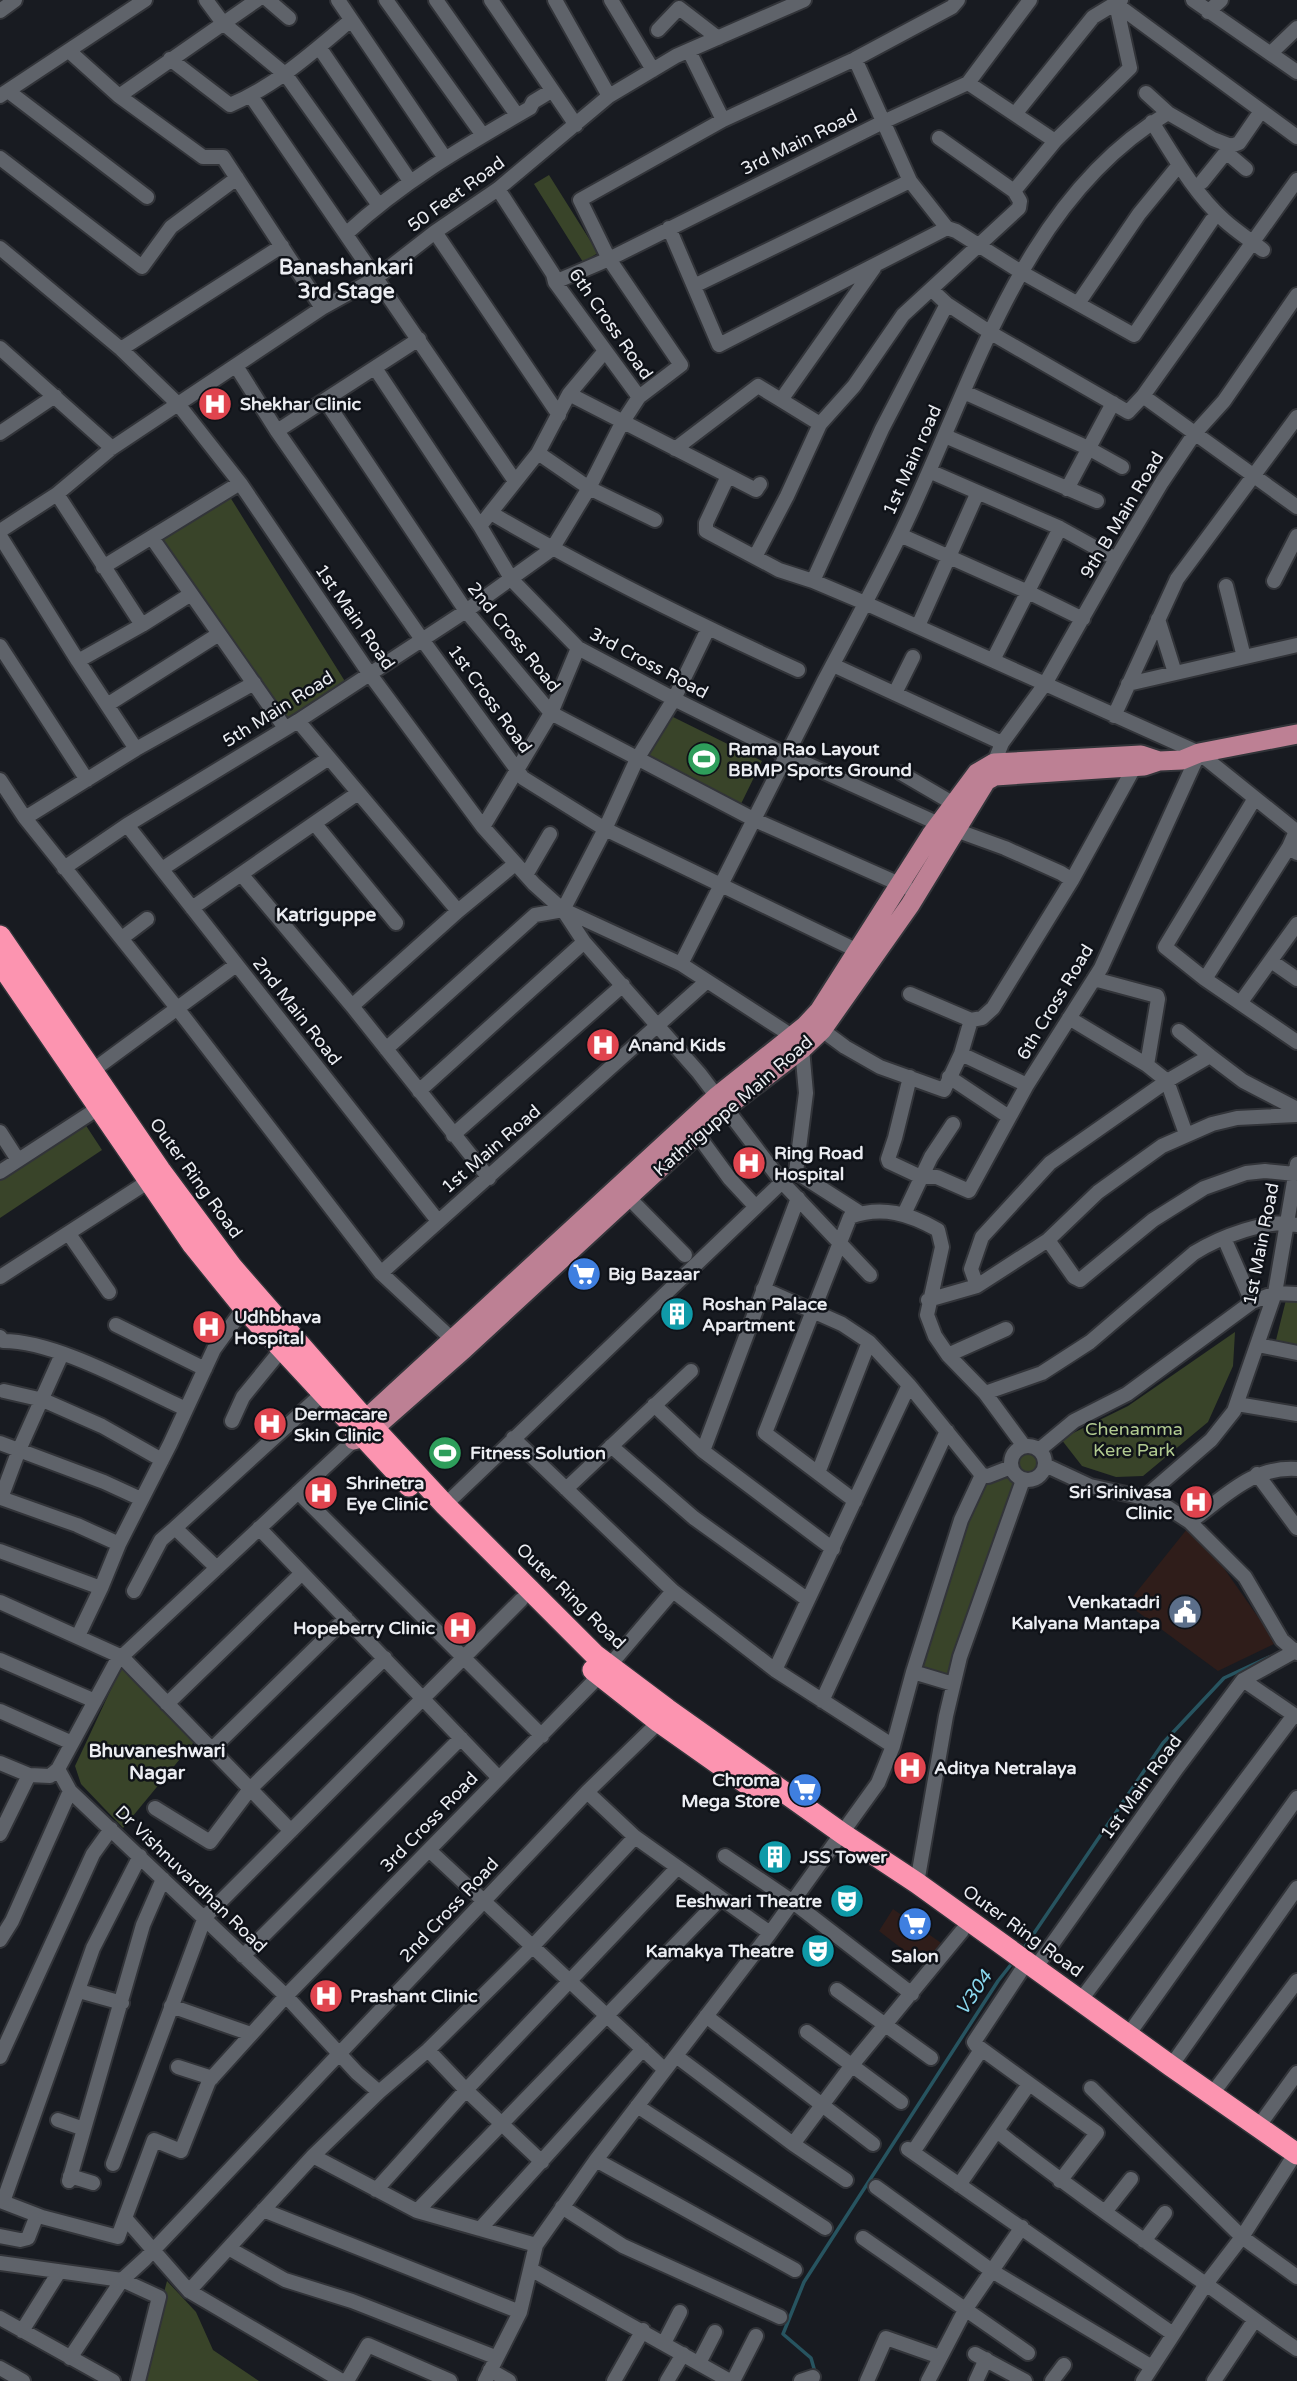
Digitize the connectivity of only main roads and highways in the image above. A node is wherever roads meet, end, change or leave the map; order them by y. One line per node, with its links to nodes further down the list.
1 (1297, 734): 2 (main road, Kathriguppe Main Road)
2 (1159, 761): 3 (main road, Kathriguppe Main Road); 3 (main road, Kathriguppe Main Road)
3 (948, 827): 4 (main road, Kathriguppe Main Road)
4 (909, 889): 7 (main road, Kathriguppe Main Road); 7 (main road, Kathriguppe Main Road)
5 (0, 936): 9 (highway, Outer Ring Road)
6 (0, 963): 9 (highway, Outer Ring Road)
7 (797, 1043): 8 (main road, Kathriguppe Main Road)
8 (720, 1102): 9 (main road, Kathriguppe Main Road); 9 (main road, Kathriguppe Main Road)
9 (363, 1430): 10 (highway, Outer Ring Road); 10 (highway, Outer Ring Road)
10 (604, 1671): 11 (highway, Outer Ring Road); 11 (highway, Outer Ring Road)
11 (839, 1840): 12 (highway, Outer Ring Road); 12 (highway, Outer Ring Road)
12 (1001, 1950): 13 (highway, Outer Ring Road)
13 (1025, 1967): 14 (highway, Outer Ring Road); 14 (highway, Outer Ring Road)
14 (1295, 2161)

